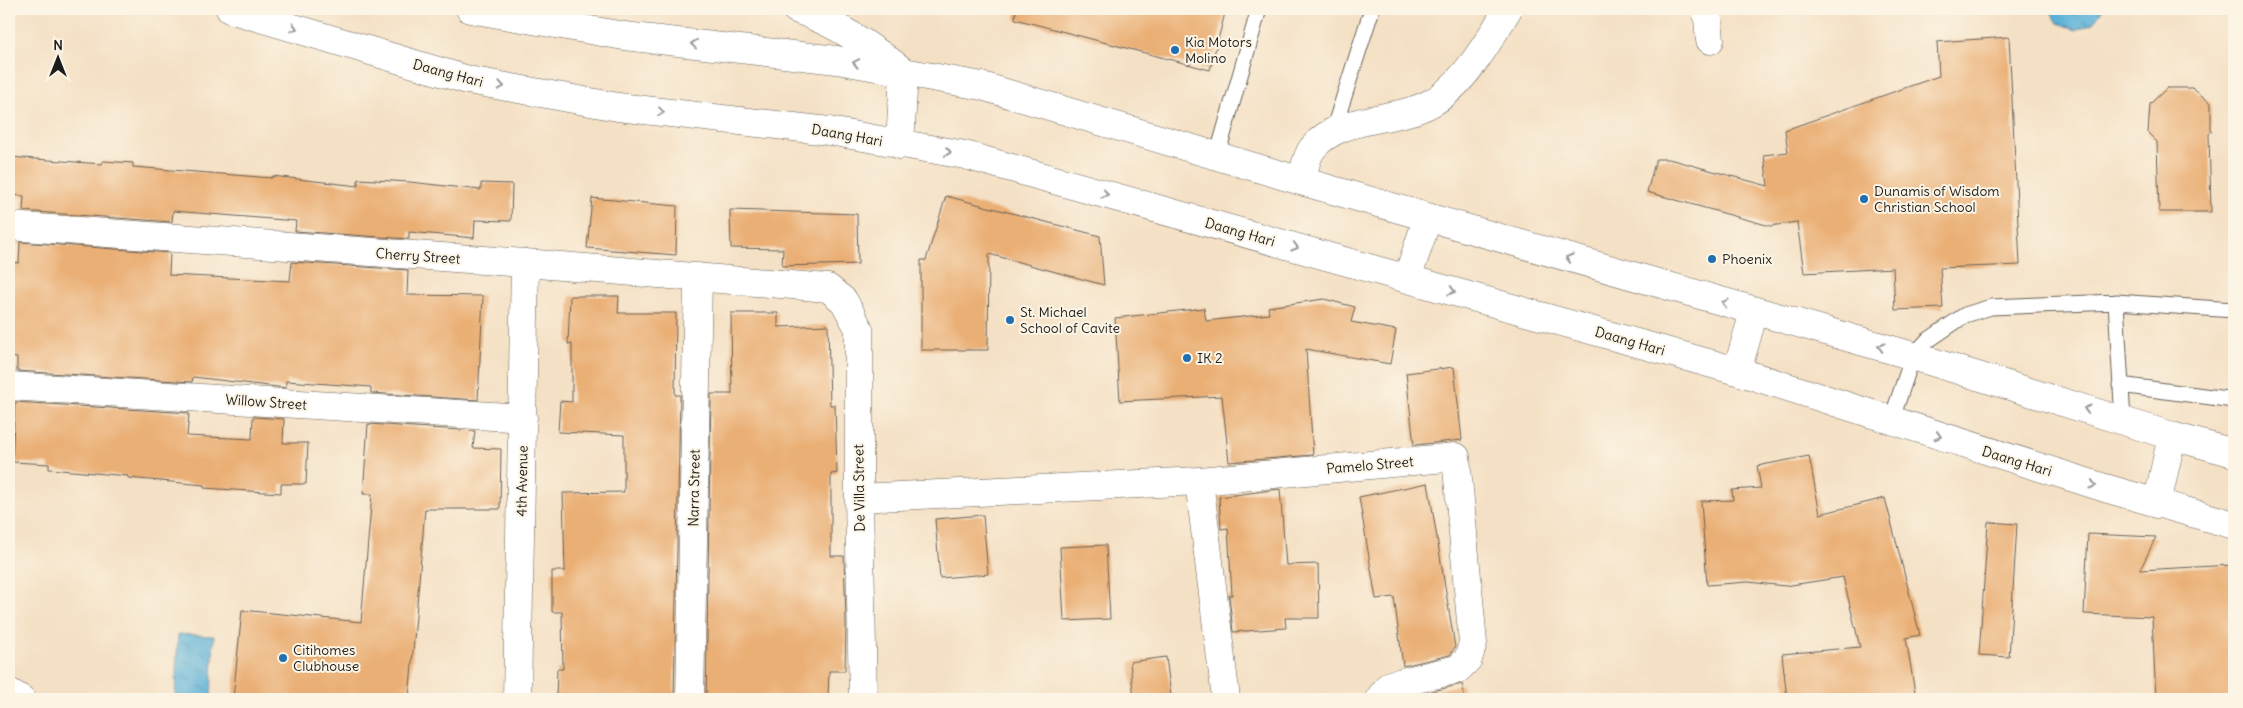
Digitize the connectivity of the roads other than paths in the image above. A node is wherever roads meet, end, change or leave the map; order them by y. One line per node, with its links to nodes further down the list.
1 (230, 9): 11 (street, Daang Hari, one-way to 11)
2 (470, 9): 9 (street, one-way to 2)
3 (796, 9): 9 (street)
4 (1259, 9): 12 (lane)
5 (1372, 9): 10 (lane)
6 (1508, 9): 10 (street)
7 (1707, 9): 8 (street)
8 (1710, 40)
9 (904, 72): 11 (street); 12 (street)
10 (1333, 131): 13 (street)
11 (900, 145): 18 (street, Daang Hari, one-way to 18)
12 (1217, 156): 13 (street)
13 (1301, 181): 14 (street)
14 (1428, 217): 18 (street); 22 (street, one-way to 14)
15 (9, 226): 16 (street, Cherry Street)
16 (524, 263): 17 (street, Cherry Street); 28 (street, 4th Avenue)
17 (698, 277): 19 (street, Cherry Street); 40 (street, Narra Street)
18 (1406, 279): 24 (street, Daang Hari, one-way to 24)
19 (828, 288): 34 (street, De Villa Street)
20 (2116, 302): 21 (lane); 23 (lane); 25 (lane)
21 (2234, 310)
22 (1754, 312): 23 (street, one-way to 22); 24 (street)
23 (1913, 356): 29 (lane); 30 (street, one-way to 23)
24 (1737, 371): 29 (street, Daang Hari)
25 (2120, 385): 27 (lane); 30 (lane)
26 (9, 386): 28 (street, Willow Street)
27 (2234, 400)
28 (523, 418): 39 (street, 4th Avenue)
29 (1891, 421): 35 (street, Daang Hari, one-way to 35)
30 (2123, 421): 31 (street)
31 (2172, 436): 32 (street); 35 (street)
32 (2234, 453)
33 (1199, 481): 34 (street); 42 (street); 43 (street, Pamelo Street)
34 (859, 498): 41 (street, De Villa Street)
35 (2157, 504): 36 (street, Daang Hari)
36 (2234, 524)
37 (9, 692): 38 (street)
38 (21, 699)
39 (517, 699)
40 (690, 699)
41 (863, 699)
42 (1226, 699)
43 (1379, 699)

